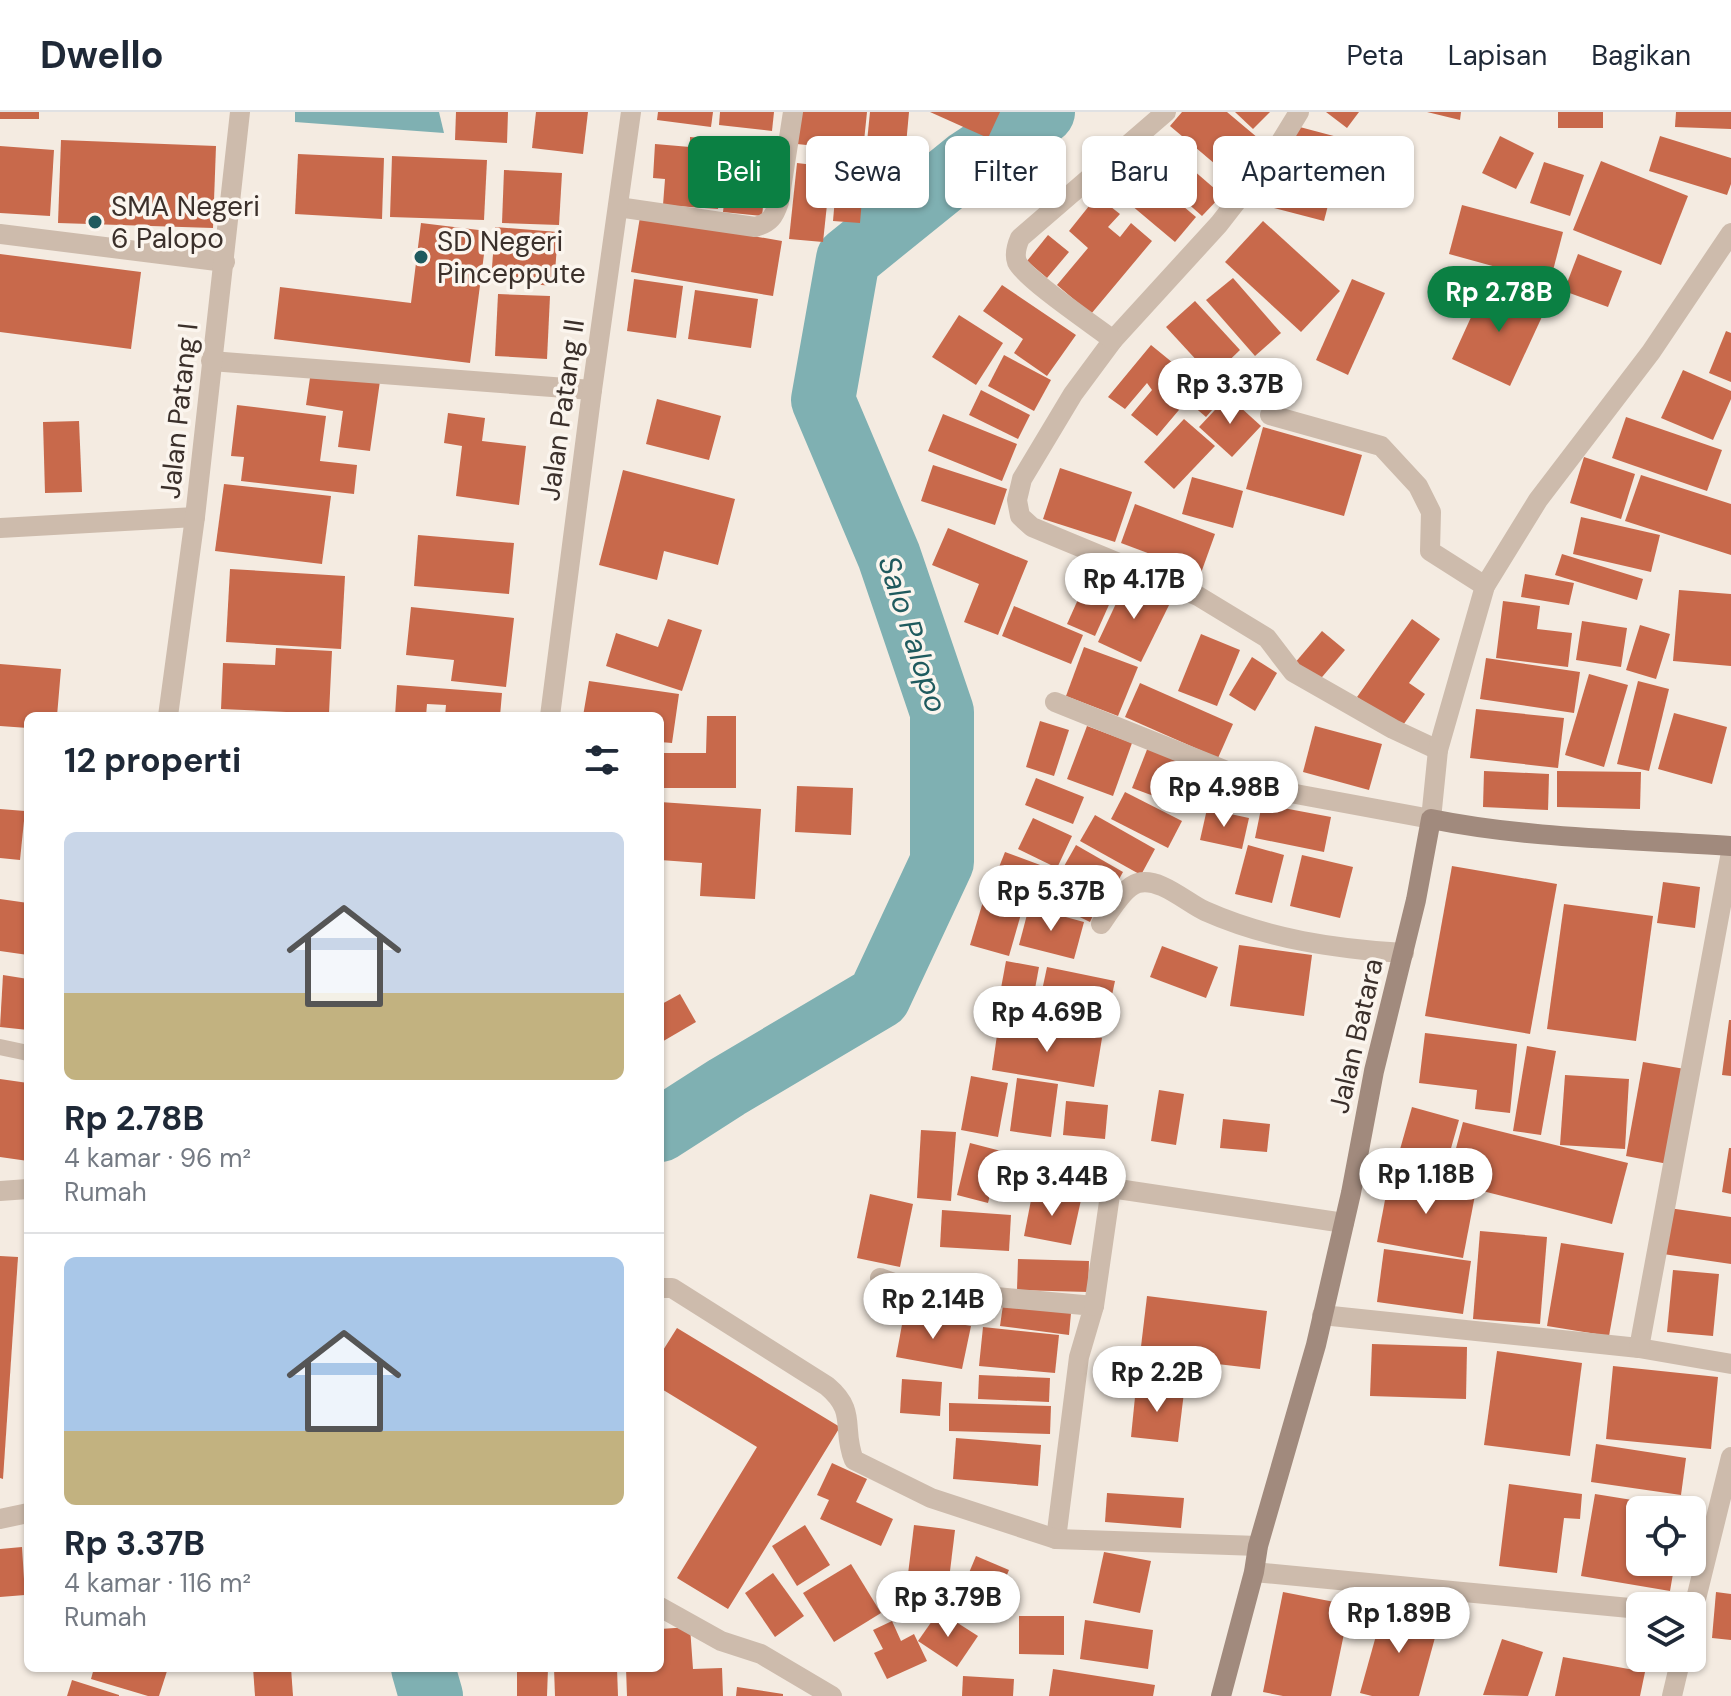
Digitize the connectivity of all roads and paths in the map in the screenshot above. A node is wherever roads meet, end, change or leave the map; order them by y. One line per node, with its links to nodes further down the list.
1 (240, 112): 9 (street, Jalan Patang I)
2 (631, 112): 6 (street, Jalan Patang II)
3 (793, 112): 6 (street)
4 (1166, 112): 10 (street)
5 (1299, 112): 10 (street)
6 (618, 207): 12 (street, Jalan Patang II)
7 (1731, 233): 16 (street)
8 (0, 234): 9 (street)
9 (225, 262): 11 (street, Jalan Patang I)
10 (1113, 340): 20 (street)
11 (211, 361): 12 (street); 14 (street, Jalan Patang I)
12 (592, 390): 19 (street, Jalan Patang II)
13 (1270, 415): 16 (street)
14 (195, 517): 15 (street); 18 (street, Jalan Patang I)
15 (0, 528)
16 (1485, 586): 20 (street)
17 (1055, 702): 21 (street)
18 (169, 712)
19 (551, 712)
20 (1438, 750): 21 (street)
21 (1431, 819): 22 (street); 24 (street, Jalan Batara)
22 (1731, 849): 34 (street)
23 (1101, 924): 24 (street)
24 (1404, 953): 29 (street, Jalan Batara)
25 (0, 1047): 26 (lane)
26 (24, 1052)
27 (24, 1189): 28 (street)
28 (0, 1191)
29 (1344, 1223): 32 (street); 33 (street, Jalan Batara)
30 (880, 1278): 32 (street)
31 (664, 1288): 39 (street)
32 (1094, 1306): 39 (street)
33 (1322, 1315): 34 (street); 40 (street, Jalan Batara)
34 (1639, 1348): 35 (street)
35 (1731, 1364)
36 (1731, 1457): 42 (street)
37 (24, 1514): 38 (street)
38 (0, 1519)
39 (1056, 1539): 40 (street)
40 (1258, 1546): 41 (street, Jalan Batara)
41 (1254, 1572): 43 (street); 47 (street, Jalan Batara)
42 (1698, 1592)
43 (1626, 1608)
44 (664, 1609): 46 (street)
45 (1678, 1672): 48 (street)
46 (832, 1696)
47 (1221, 1696)
48 (1672, 1696)

